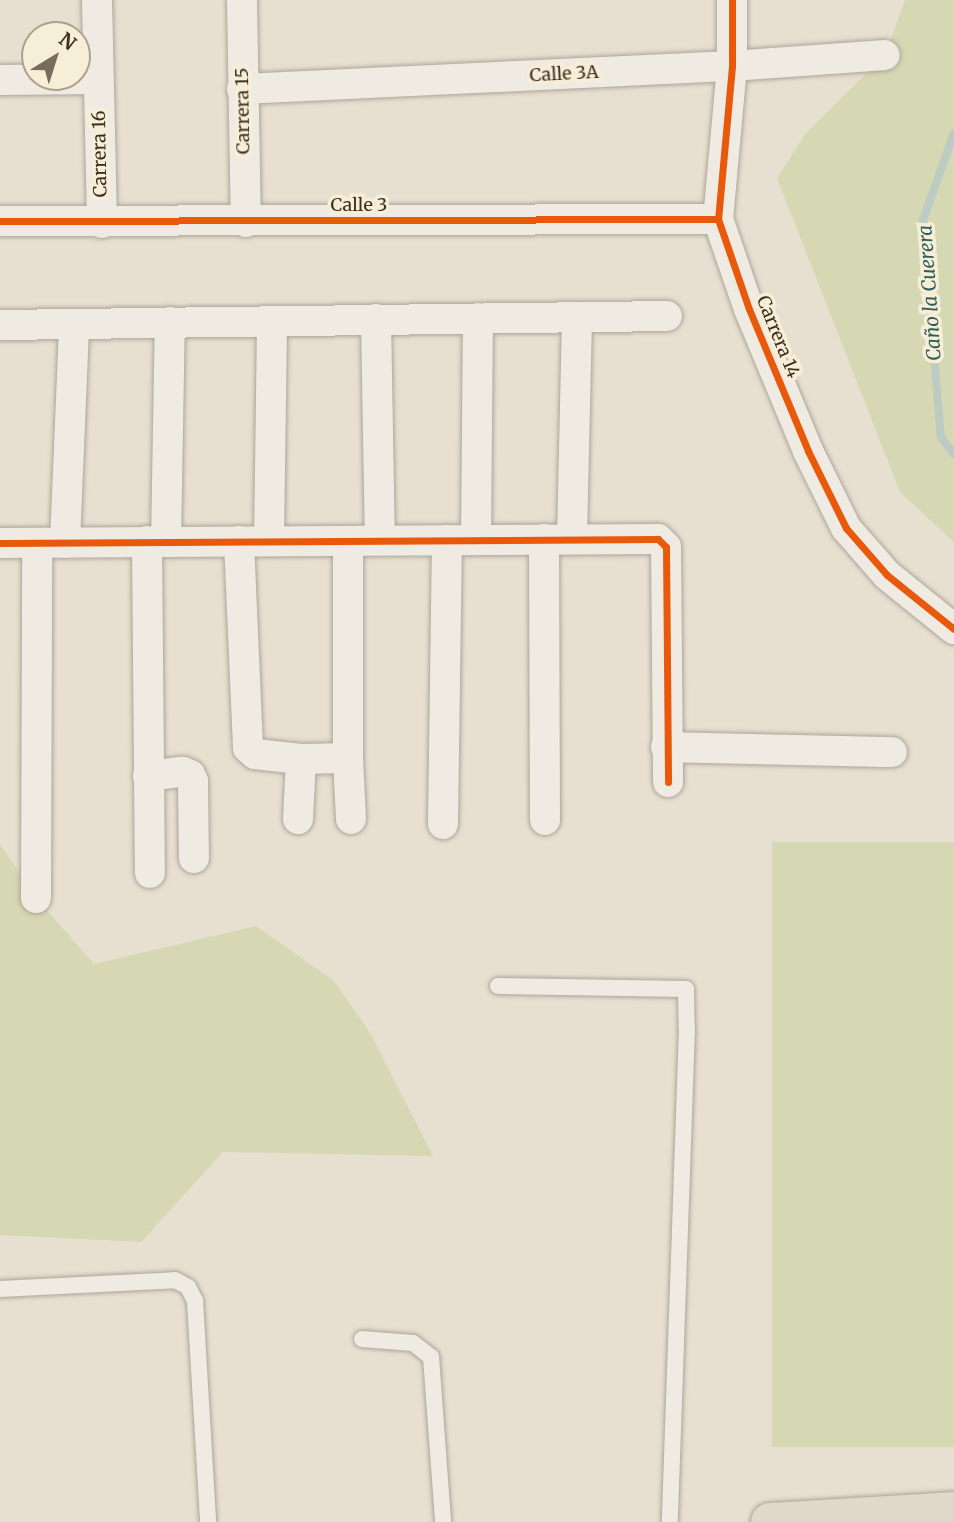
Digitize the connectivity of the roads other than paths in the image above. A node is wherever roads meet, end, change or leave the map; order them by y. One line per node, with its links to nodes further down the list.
1 (97, 0): 6 (street, Carrera 16)
2 (242, 0): 8 (street, Carrera 15)
3 (732, 0): 5 (street, Carrera 14)
4 (885, 54): 5 (street, Calle 3A)
5 (732, 66): 8 (street, Calle 3A); 9 (street, Carrera 14)
6 (98, 79): 7 (street); 12 (street, Carrera 16)
7 (0, 80)
8 (242, 89): 11 (street, Carrera 15)
9 (718, 219): 11 (street, Calle 3); 29 (street, Carrera 14)
10 (0, 221): 12 (street, Calle 3)
11 (246, 222): 12 (street, Calle 3)
12 (102, 223)
13 (667, 316): 14 (street)
14 (577, 317): 15 (street); 21 (street)
15 (478, 318): 16 (street); 23 (street)
16 (376, 320): 17 (street); 22 (street)
17 (272, 321): 18 (street); 24 (street)
18 (170, 322): 19 (street); 26 (street)
19 (74, 324): 20 (street); 28 (street)
20 (0, 325)
21 (558, 539): 23 (street); 30 (street); 38 (street)
22 (380, 540): 23 (street); 25 (street)
23 (461, 540): 39 (street)
24 (254, 541): 25 (street); 26 (street); 33 (street)
25 (348, 541): 32 (street)
26 (156, 542): 28 (street); 34 (street)
27 (0, 543): 28 (street)
28 (51, 543): 42 (street)
29 (954, 629)
30 (666, 747): 31 (street); 35 (street)
31 (892, 752)
32 (348, 758): 33 (street); 37 (street)
33 (301, 759): 36 (street)
34 (148, 775): 40 (street); 41 (street)
35 (668, 782)
36 (298, 819)
37 (351, 819)
38 (545, 820)
39 (443, 824)
40 (194, 858)
41 (150, 873)
42 (36, 898)
43 (498, 986): 49 (lane)
44 (0, 1289): 47 (lane)
45 (362, 1339): 48 (lane)
46 (954, 1511): 50 (highway)
47 (208, 1522)
48 (443, 1522)
49 (670, 1522)
50 (770, 1522)

